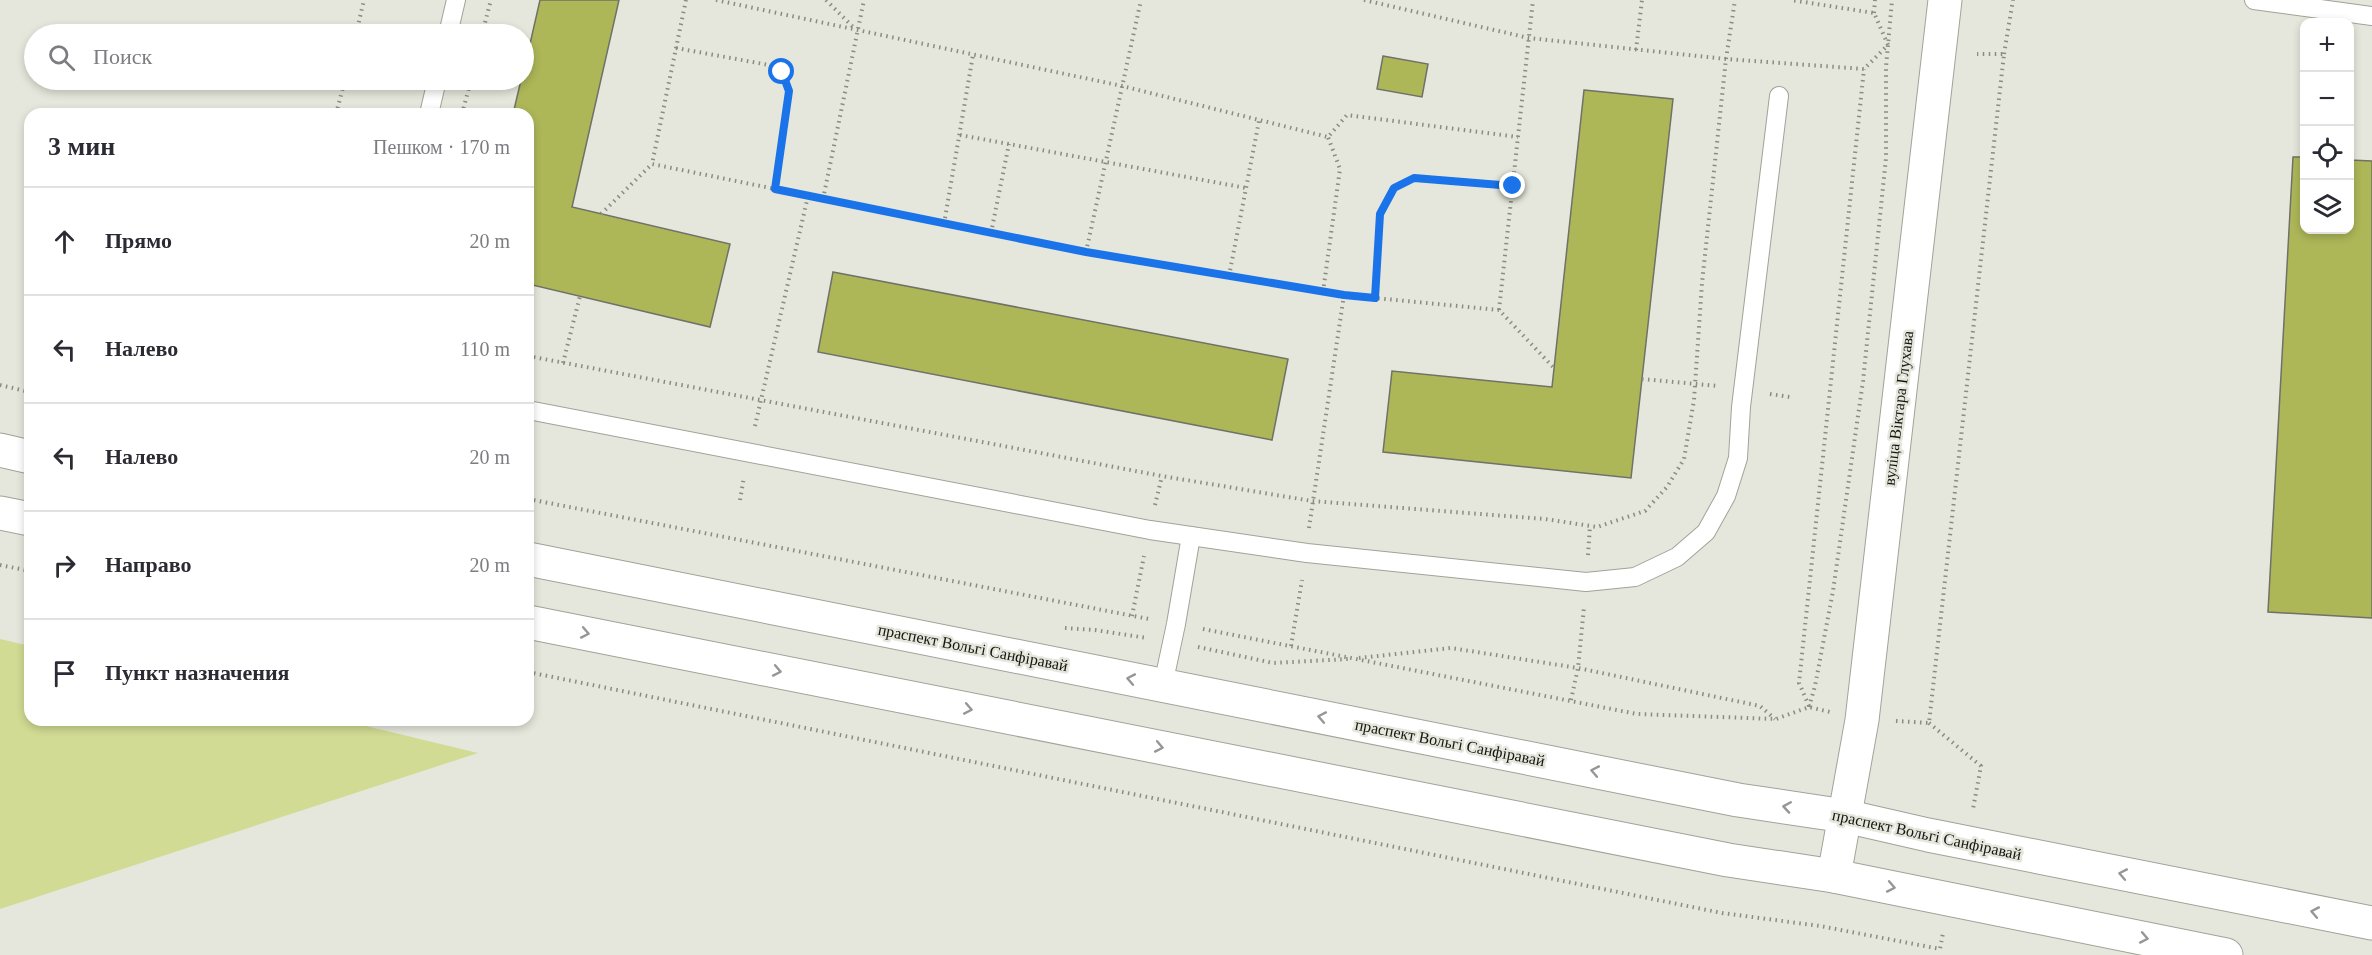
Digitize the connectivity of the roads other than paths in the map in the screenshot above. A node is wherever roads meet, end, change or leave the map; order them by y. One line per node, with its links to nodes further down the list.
1 (456, 0): 5 (lane)
2 (1945, 0): 18 (street, вуліца Віктара Глухава)
3 (2254, 0): 4 (lane)
4 (2372, 16)
5 (450, 24)
6 (435, 90): 8 (lane)
7 (1779, 96): 14 (lane)
8 (430, 108)
9 (534, 411): 14 (lane)
10 (0, 450): 11 (street)
11 (24, 456)
12 (0, 513): 13 (street)
13 (24, 518)
14 (1191, 536): 17 (lane)
15 (534, 560): 17 (street, праспект Вольгі Санфіравай, one-way to 15)
16 (534, 623): 19 (street, one-way to 19)
17 (1163, 685): 18 (street, праспект Вольгі Санфіравай, one-way to 17)
18 (1845, 816): 19 (street, вуліца Віктара Глухава); 20 (street, праспект Вольгі Санфіравай, one-way to 18)
19 (1834, 876): 21 (street, one-way to 21)
20 (2372, 923)
21 (2226, 955)

